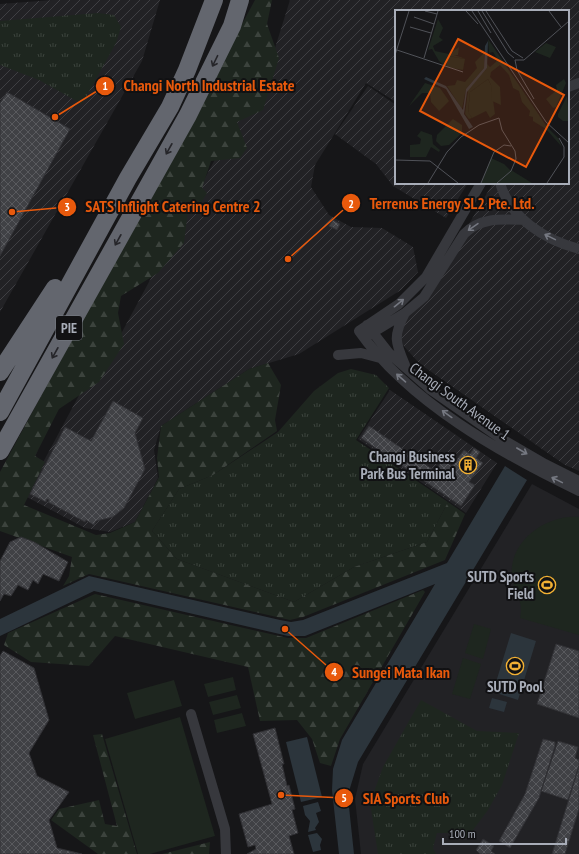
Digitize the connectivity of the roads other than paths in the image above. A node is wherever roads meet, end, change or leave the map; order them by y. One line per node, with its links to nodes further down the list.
1 (214, 0): 7 (highway, PIE)
2 (240, 0): 4 (highway, PIE)
3 (251, 0): 4 (highway)
4 (232, 26): 19 (highway, PIE, one-way to 19)
5 (579, 83): 6 (street)
6 (569, 86)
7 (128, 178): 17 (highway); 18 (highway, PIE)
8 (480, 184): 13 (street, one-way to 8)
9 (500, 184): 10 (street)
10 (524, 220): 11 (street, one-way to 10); 12 (street, one-way to 12)
11 (579, 249)
12 (405, 313): 13 (street); 16 (street, Changi South Avenue 1)
13 (365, 331): 15 (street, Changi South Avenue 1); 16 (street, Changi South Avenue 1)
14 (338, 355): 15 (street)
15 (380, 358): 21 (street, Changi South Avenue 1, one-way to 15)
16 (407, 371): 20 (street, Changi South Avenue 1, one-way to 20)
17 (0, 372)
18 (0, 412)
19 (0, 451)
20 (579, 481)
21 (579, 491)
22 (191, 714): 23 (street)
23 (226, 854)

